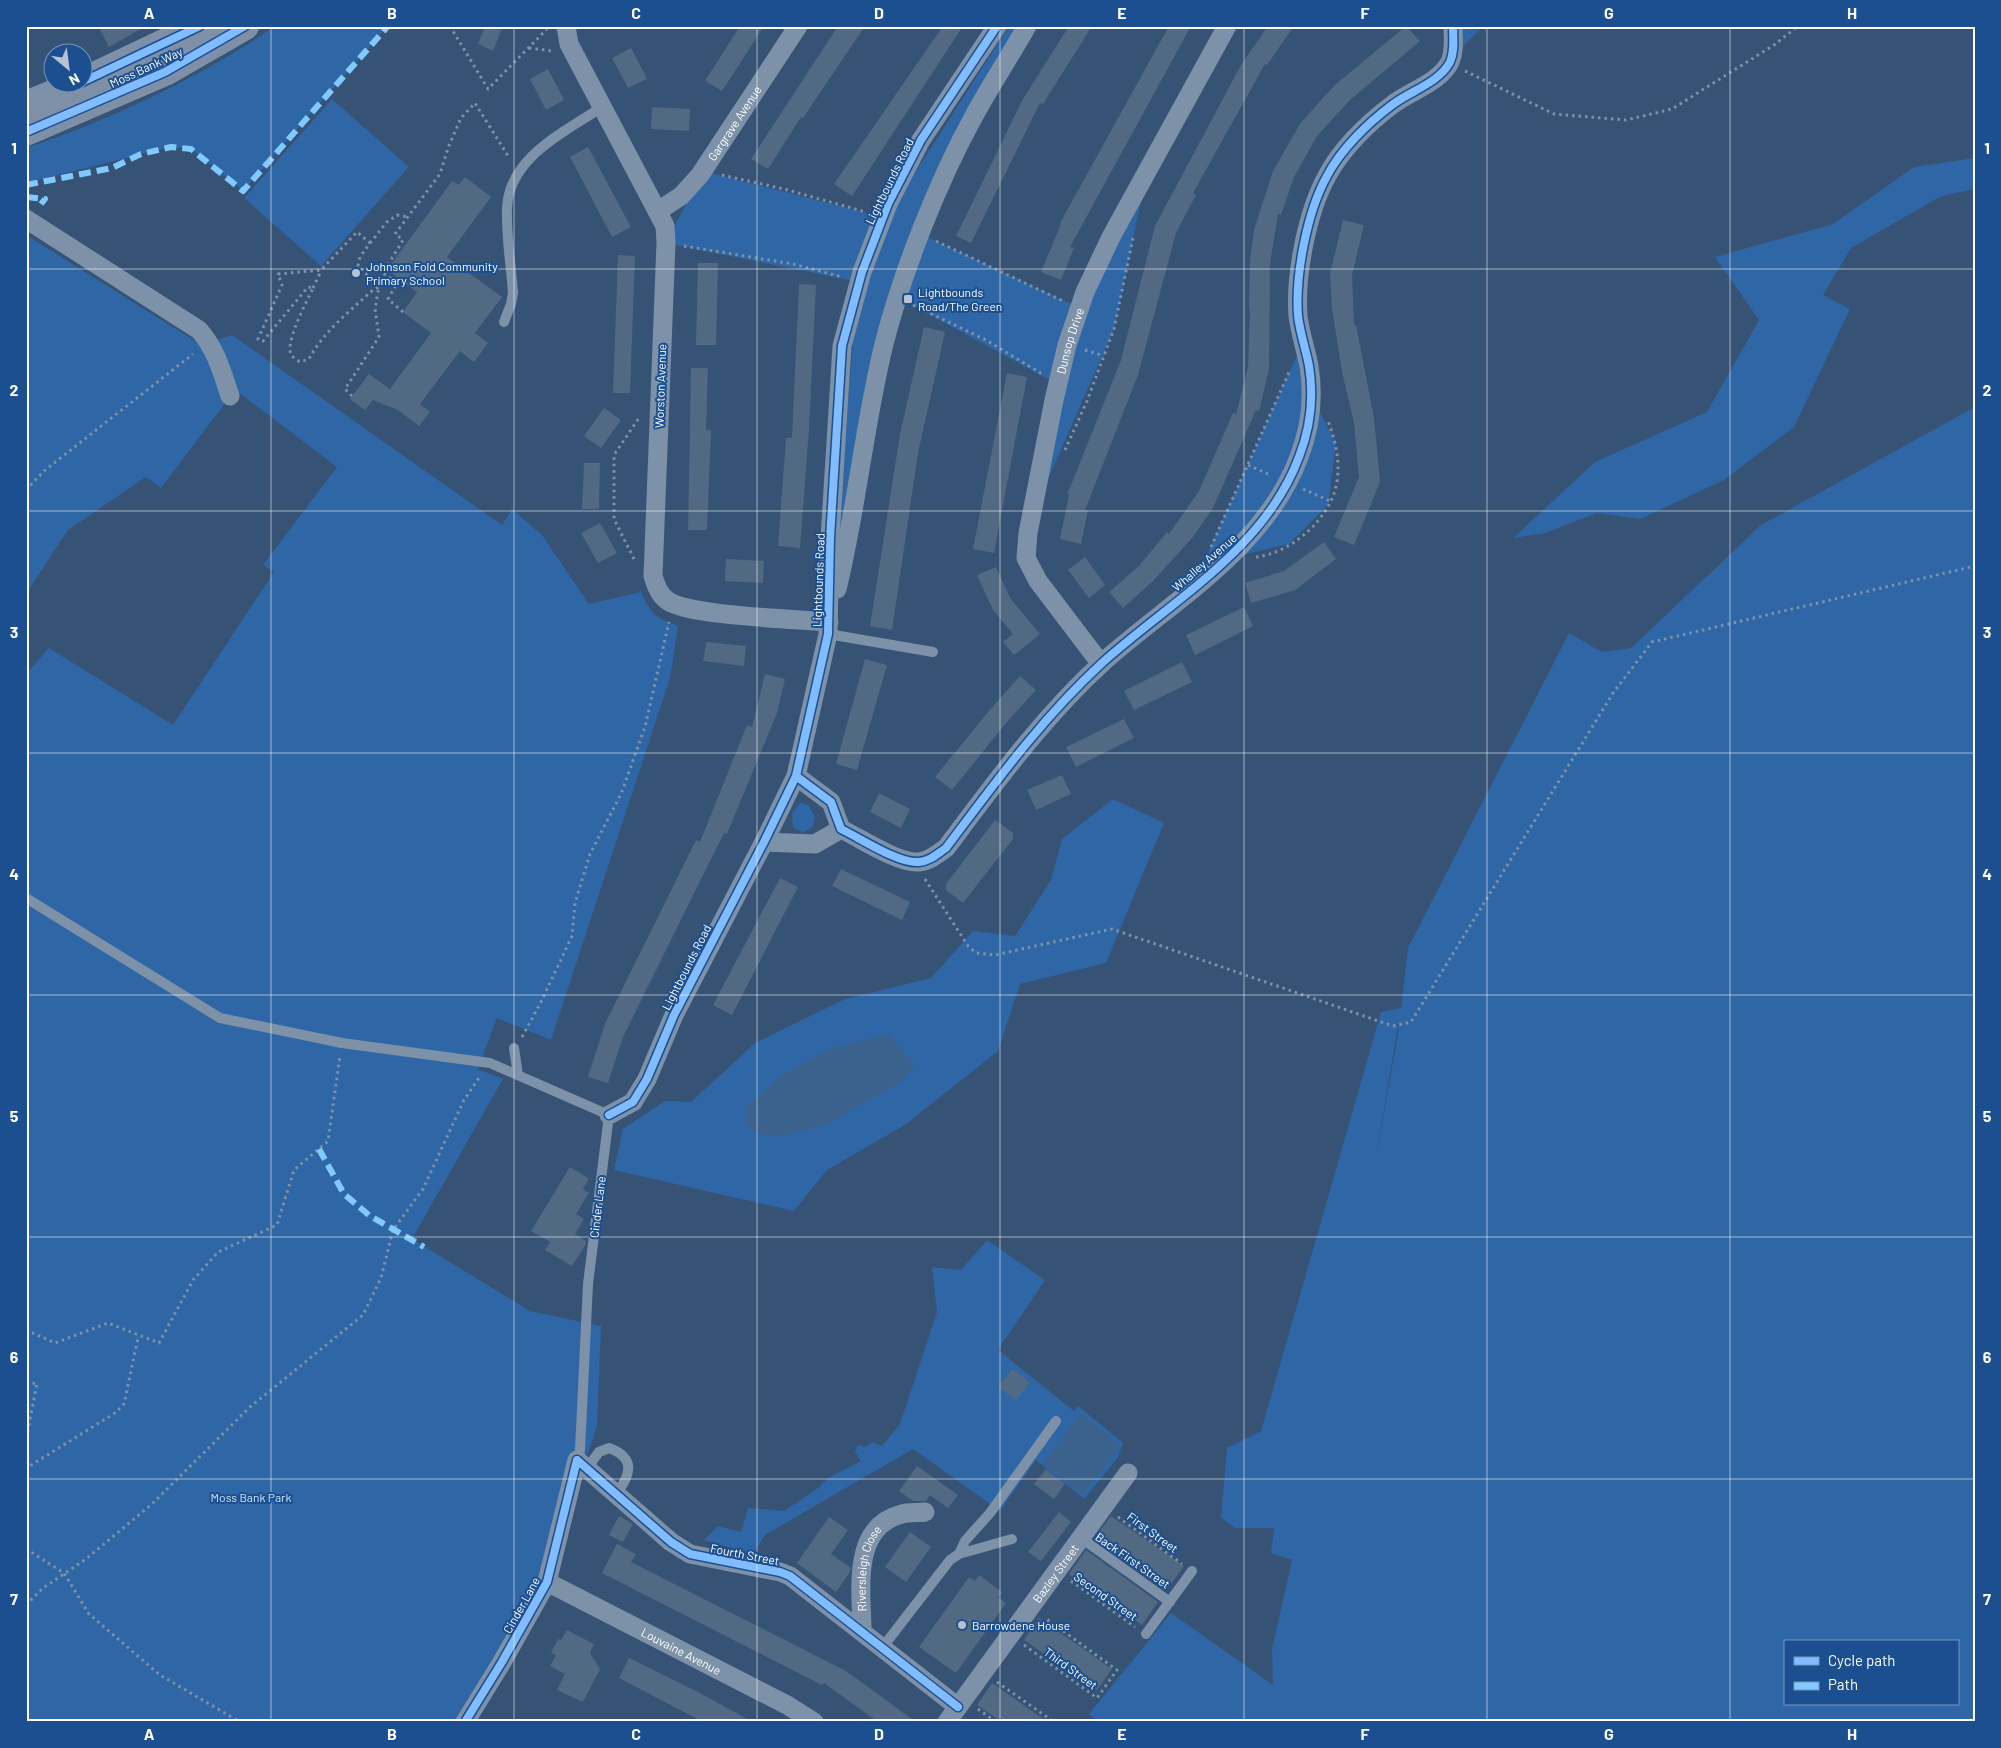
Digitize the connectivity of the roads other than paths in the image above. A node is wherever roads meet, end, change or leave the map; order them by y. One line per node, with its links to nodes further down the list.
1 (200, 26): 9 (highway, Moss Bank Way)
2 (244, 26): 13 (highway, Moss Bank Way)
3 (566, 26): 12 (street, Worston Avenue)
4 (798, 26): 14 (street, Gargrave Avenue)
5 (997, 26): 18 (street, Lightbounds Road)
6 (1027, 26): 18 (street, Lightbounds Road)
7 (1227, 26): 20 (street, Dunsop Drive)
8 (1453, 26): 20 (street, Whalley Avenue)
9 (92, 77)
10 (57, 92): 11 (highway, Moss Bank Way)
11 (26, 104)
12 (602, 107): 14 (street, Worston Avenue); 16 (lane)
13 (26, 132)
14 (658, 211): 18 (street, Worston Avenue)
15 (26, 219): 17 (street)
16 (504, 322)
17 (230, 396)
18 (828, 628): 19 (lane); 21 (street, Lightbounds Road)
19 (932, 652)
20 (1102, 664): 22 (street, Whalley Avenue)
21 (796, 776): 22 (street); 23 (street, Lightbounds Road)
22 (841, 829): 23 (street)
23 (764, 842): 27 (street, Lightbounds Road)
24 (26, 898): 26 (lane)
25 (514, 1048): 26 (lane)
26 (518, 1075): 27 (lane)
27 (608, 1115): 29 (lane, Cinder Lane)
28 (1056, 1421): 35 (lane)
29 (582, 1464): 31 (street, Fourth Street); 31 (lane); 37 (street, Cinder Lane)
30 (1128, 1473): 33 (street, Bazley Street)
31 (616, 1494): 39 (street, Fourth Street)
32 (925, 1512): 39 (street, Riversleigh Close)
33 (1081, 1538): 38 (lane, Back First Street); 42 (street, Bazley Street)
34 (1012, 1539): 35 (lane)
35 (959, 1554): 41 (lane)
36 (1192, 1571): 38 (lane)
37 (547, 1582): 43 (street, Cinder Lane); 44 (street, Louvaine Avenue)
38 (1170, 1602): 40 (lane)
39 (862, 1632): 41 (street, Fourth Street)
40 (1146, 1634)
41 (882, 1648): 42 (street, Fourth Street)
42 (952, 1714)
43 (465, 1722)
44 (814, 1722)

